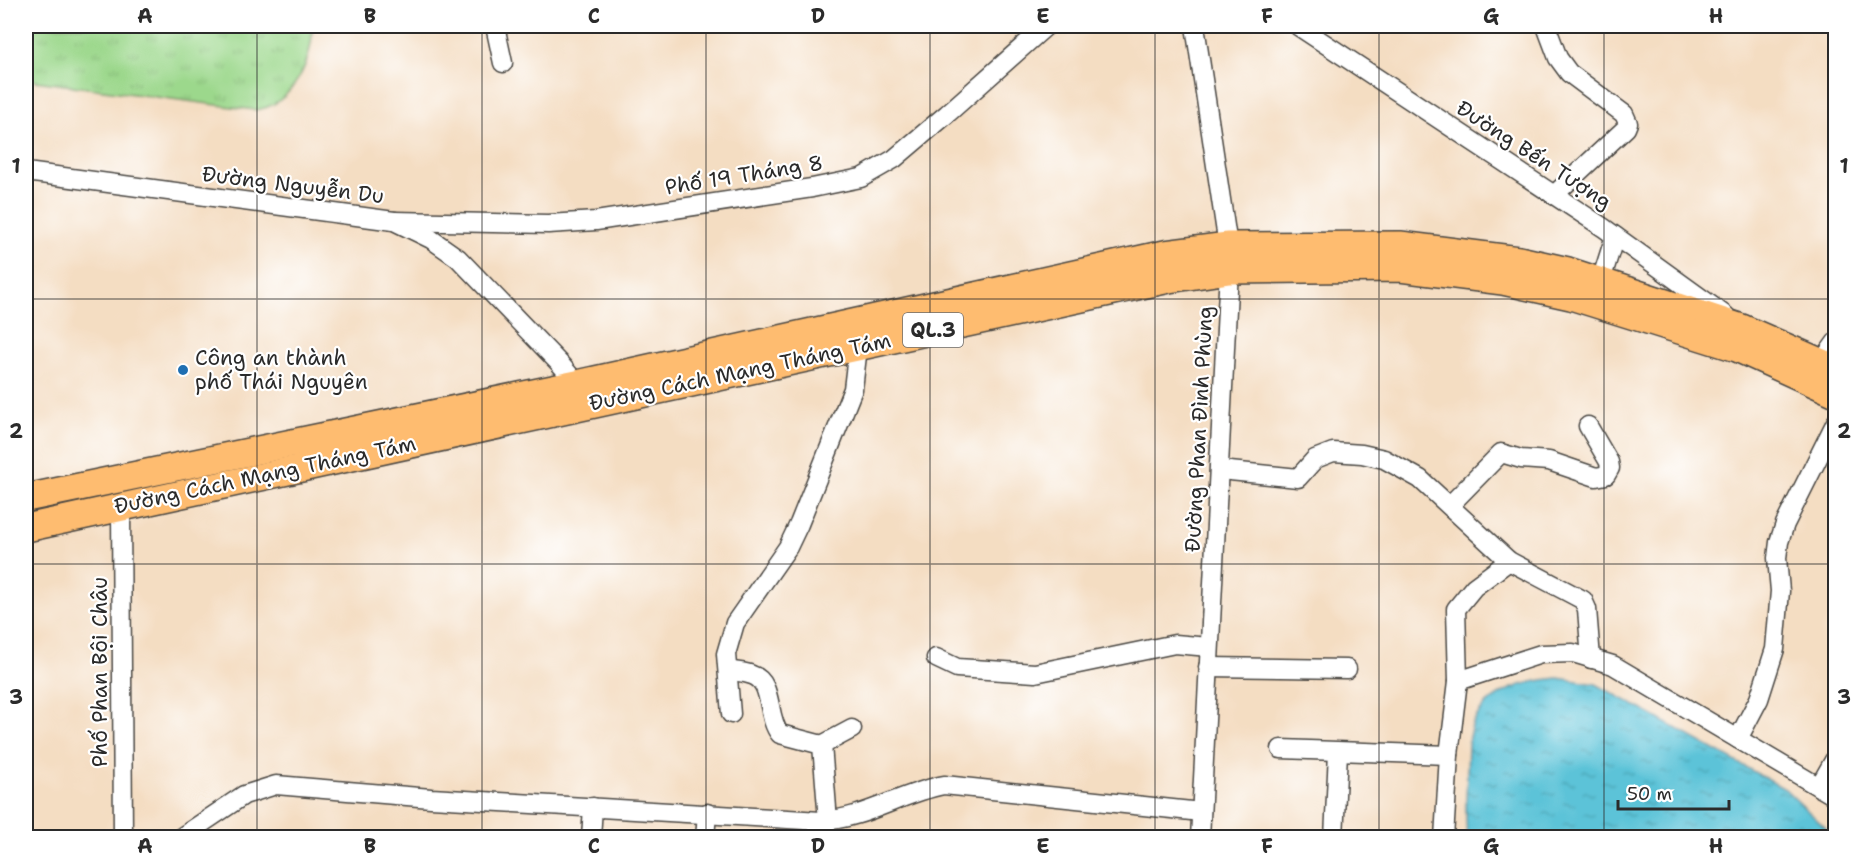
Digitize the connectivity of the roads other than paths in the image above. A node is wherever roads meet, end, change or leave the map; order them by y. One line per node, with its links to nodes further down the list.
1 (495, 26): 6 (street)
2 (1046, 26): 9 (street, Phố 19 Tháng 8)
3 (1195, 26): 11 (street, Đường Phan Đình Phùng)
4 (1298, 26): 8 (street, Đường Bến Tượng)
5 (1546, 26): 8 (street)
6 (503, 63)
7 (26, 172): 9 (street, Đường Nguyễn Du)
8 (1554, 195): 10 (street, Đường Bến Tượng)
9 (394, 221): 17 (street, Đường Nguyễn Du)
10 (1615, 236): 12 (street); 13 (street, Đường Bến Tượng)
11 (1229, 258): 12 (highway, Đường Cách Mạng Tháng Tám / QL.3); 14 (highway, Đường Cách Mạng Tháng Tám / QL.3); 17 (highway, Đường Cách Mạng Tháng Tám / QL.3); 20 (street, Đường Phan Đình Phùng)
12 (1597, 292): 13 (highway, Đường Cách Mạng Tháng Tám / QL.3); 16 (highway, Đường Cách Mạng Tháng Tám / QL.3)
13 (1742, 327): 15 (highway, Đường Cách Mạng Tháng Tám / QL.3)
14 (858, 347): 17 (highway, Đường Cách Mạng Tháng Tám / QL.3); 31 (street)
15 (1831, 358)
16 (1836, 393)
17 (580, 395): 21 (highway, Đường Cách Mạng Tháng Tám / QL.3); 23 (highway, Đường Cách Mạng Tháng Tám / QL.3)
18 (1836, 422): 35 (street)
19 (1588, 426): 22 (street)
20 (1220, 470): 22 (street); 26 (street, Đường Phan Đình Phùng)
21 (26, 498)
22 (1450, 505): 25 (street)
23 (121, 507): 24 (highway, Đường Cách Mạng Tháng Tám / QL.3); 47 (street, Phố Phan Bội Châu)
24 (26, 528)
25 (1509, 561): 28 (street); 32 (street)
26 (1209, 647): 27 (street); 29 (street, Đường Phan Đình Phùng)
27 (936, 658)
28 (1591, 659): 32 (street); 35 (street)
29 (1208, 667): 30 (street); 44 (street, Đường Phan Đình Phùng)
30 (1347, 669)
31 (728, 670): 33 (street); 36 (street)
32 (1458, 681): 39 (street)
33 (731, 714)
34 (852, 729): 36 (street)
35 (1738, 739): 41 (street)
36 (822, 745): 46 (street)
37 (1281, 749): 38 (street)
38 (1338, 752): 39 (street); 52 (street)
39 (1449, 755): 53 (street)
40 (1836, 757): 41 (street)
41 (1819, 787): 42 (street)
42 (1836, 797)
43 (593, 807): 45 (street); 48 (street); 49 (street)
44 (1201, 812): 46 (street); 51 (street, Đường Phan Đình Phùng)
45 (707, 813): 46 (street); 50 (street)
46 (828, 821)
47 (123, 837)
48 (182, 837)
49 (591, 837)
50 (705, 837)
51 (1200, 837)
52 (1334, 837)
53 (1444, 837)

